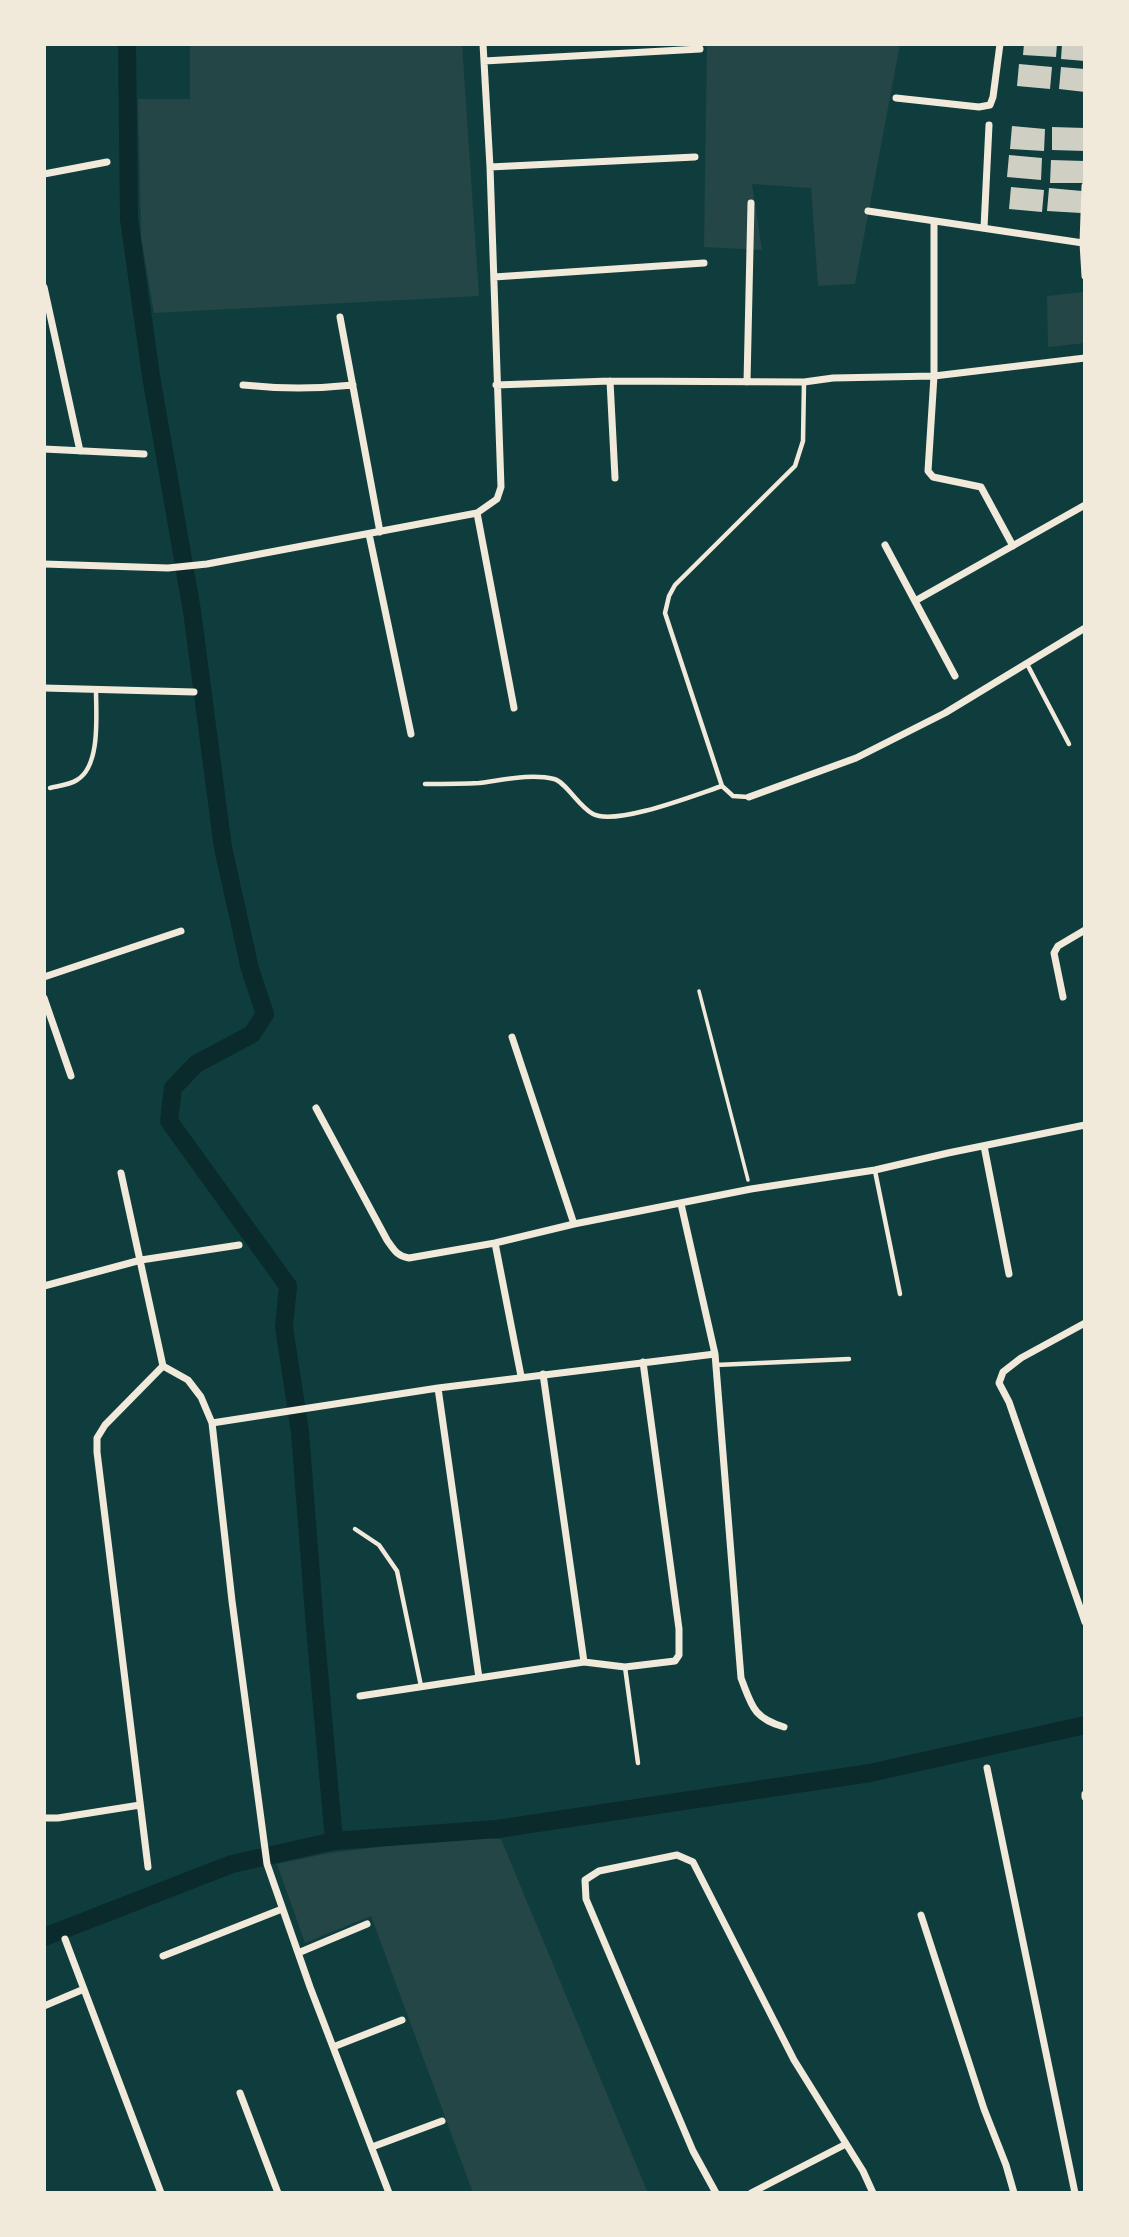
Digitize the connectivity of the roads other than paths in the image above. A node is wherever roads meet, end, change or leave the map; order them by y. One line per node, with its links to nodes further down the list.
1 (483, 44): 4 (street)
2 (1000, 44): 5 (street)
3 (700, 49): 4 (street)
4 (484, 61): 9 (street)
5 (896, 98)
6 (989, 125): 15 (street)
7 (695, 157): 9 (street)
8 (107, 162): 10 (street)
9 (491, 167): 19 (street)
10 (44, 174)
11 (1085, 186): 16 (street)
12 (751, 203): 25 (street)
13 (868, 211): 14 (street)
14 (934, 221): 15 (street); 23 (street)
15 (984, 228): 16 (street)
16 (1083, 243): 18 (street)
17 (704, 262): 19 (street)
18 (1085, 276)
19 (494, 277): 29 (street)
20 (44, 287): 31 (street)
21 (340, 317): 28 (street)
22 (1085, 358): 23 (street)
23 (934, 376): 26 (street); 39 (street)
24 (610, 381): 25 (street); 29 (street); 33 (street)
25 (747, 382): 26 (street)
26 (804, 382): 52 (lane)
27 (243, 385): 28 (street)
28 (353, 385): 36 (street)
29 (496, 385): 35 (street)
30 (44, 449): 31 (street)
31 (80, 451): 32 (street)
32 (144, 454)
33 (615, 478)
34 (1085, 505): 39 (street)
35 (477, 513): 36 (street); 48 (street)
36 (380, 533): 37 (street)
37 (369, 534): 40 (street); 49 (street)
38 (885, 545): 41 (street)
39 (1013, 546): 41 (street)
40 (44, 564)
41 (915, 601): 44 (street)
42 (1085, 628): 43 (street)
43 (1027, 664): 50 (lane); 54 (street)
44 (955, 676)
45 (44, 688): 46 (street)
46 (96, 689): 47 (street); 53 (lane)
47 (194, 692)
48 (514, 708)
49 (411, 734)
50 (1069, 744)
51 (425, 784): 52 (lane)
52 (722, 786): 54 (lane)
53 (50, 788)
54 (749, 797)
55 (1085, 930): 58 (street)
56 (181, 931): 57 (street)
57 (44, 976)
58 (1063, 997)
59 (44, 999): 61 (street)
60 (512, 1037): 68 (street)
61 (71, 1076)
62 (316, 1108): 69 (street)
63 (1085, 1125): 64 (street)
64 (984, 1146): 65 (street); 72 (street)
65 (875, 1170): 67 (street); 74 (lane)
66 (121, 1173): 71 (street)
67 (681, 1204): 68 (street); 76 (street)
68 (574, 1224): 69 (street)
69 (495, 1242): 82 (street)
70 (239, 1245): 71 (street)
71 (141, 1260): 73 (street); 80 (street)
72 (1009, 1274)
73 (44, 1286)
74 (900, 1294)
75 (1085, 1323): 86 (street)
76 (715, 1354): 78 (street); 79 (street)
77 (849, 1359): 79 (lane)
78 (643, 1362): 81 (street); 88 (street)
79 (716, 1365): 92 (street)
80 (163, 1366): 84 (street); 95 (street)
81 (543, 1374): 82 (street); 87 (street)
82 (521, 1376): 83 (street)
83 (438, 1388): 84 (street); 89 (street)
84 (212, 1423): 98 (street)
85 (355, 1529): 90 (lane)
86 (1085, 1622)
87 (584, 1661): 88 (street); 89 (street)
88 (625, 1667): 93 (lane)
89 (480, 1678): 90 (street)
90 (421, 1687): 91 (street)
91 (360, 1696)
92 (784, 1727)
93 (638, 1763)
94 (986, 1768): 119 (street)
95 (140, 1805): 96 (street); 97 (street)
96 (44, 1818)
97 (148, 1867)
98 (282, 1909): 102 (street); 103 (street)
99 (921, 1914): 118 (street)
100 (367, 1924): 102 (street)
101 (65, 1939): 104 (street)
102 (298, 1953): 107 (street)
103 (163, 1956)
104 (84, 1989): 105 (street); 112 (street)
105 (44, 2006)
106 (402, 2020): 107 (street)
107 (333, 2048): 111 (street)
108 (240, 2092): 113 (street)
109 (442, 2121): 111 (street)
110 (846, 2144): 115 (street); 116 (street); 117 (street)
111 (372, 2147): 114 (street)
112 (161, 2193)
113 (278, 2193)
114 (389, 2193)
115 (716, 2193)
116 (751, 2193)
117 (873, 2193)
118 (1014, 2193)
119 (1074, 2193)

